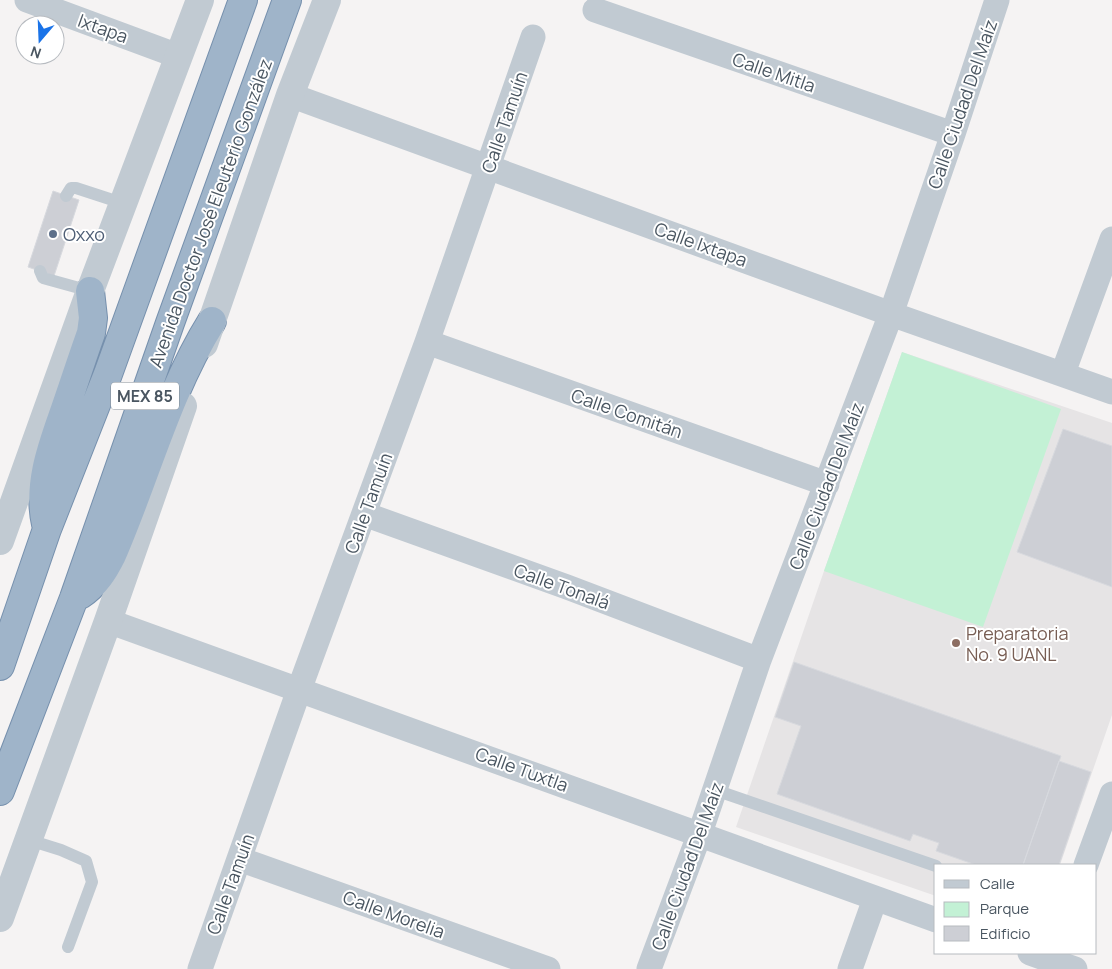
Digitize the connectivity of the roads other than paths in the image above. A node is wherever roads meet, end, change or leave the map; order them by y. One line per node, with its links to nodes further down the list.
1 (28, 0): 9 (street, Ixtapa)
2 (200, 0): 9 (street)
3 (243, 0): 25 (highway, MEX 85)
4 (287, 0): 27 (highway, Avenida Doctor José Eleuterio González / MEX 85)
5 (997, 0): 11 (street, Calle Ciudad Del Maíz)
6 (327, 2): 10 (street)
7 (594, 10): 11 (street, Calle Mitla)
8 (533, 37): 12 (street, Calle Tamuín)
9 (178, 56): 14 (street)
10 (290, 95): 12 (street, Calle Ixtapa); 19 (street)
11 (953, 134): 18 (street, Calle Ciudad Del Maíz)
12 (489, 167): 18 (street, Calle Ixtapa); 20 (street, Calle Tamuín)
13 (66, 196): 14 (lane)
14 (122, 203): 17 (street)
15 (1112, 239): 21 (street)
16 (40, 271): 17 (lane)
17 (90, 291): 25 (highway); 26 (street)
18 (891, 314): 21 (street, Calle Ixtapa); 23 (street, Calle Ciudad Del Maíz)
19 (212, 321): 27 (highway); 28 (street)
20 (427, 342): 23 (street, Calle Comitán); 24 (street, Calle Tamuín)
21 (1062, 374): 22 (street, Calle Ixtapa)
22 (1112, 392)
23 (828, 484): 29 (street, Calle Ciudad Del Maíz)
24 (364, 514): 29 (street, Calle Tonalá); 31 (street, Calle Tamuín)
25 (47, 529): 30 (highway, MEX 85)
26 (0, 541)
27 (74, 598): 33 (highway, Avenida Doctor José Eleuterio González / MEX 85)
28 (108, 621): 31 (street, Calle Tuxtla); 36 (street)
29 (759, 660): 32 (street, Calle Ciudad Del Maíz)
30 (0, 666)
31 (299, 690): 35 (street, Calle Tuxtla); 37 (street, Calle Tamuín)
32 (715, 790): 35 (street, Calle Ciudad Del Maíz); 39 (lane)
33 (0, 792)
34 (1112, 794): 38 (street)
35 (700, 833): 40 (street, Calle Tuxtla); 46 (street, Calle Ciudad Del Maíz)
36 (29, 840): 41 (street); 43 (lane)
37 (239, 859): 44 (street, Calle Tamuín); 45 (street, Calle Morelia)
38 (1086, 864)
39 (934, 865)
40 (875, 899): 42 (street, Calle Tuxtla); 47 (street)
41 (0, 918)
42 (934, 919)
43 (68, 946)
44 (200, 969)
45 (548, 969)
46 (649, 969)
47 (850, 969)

